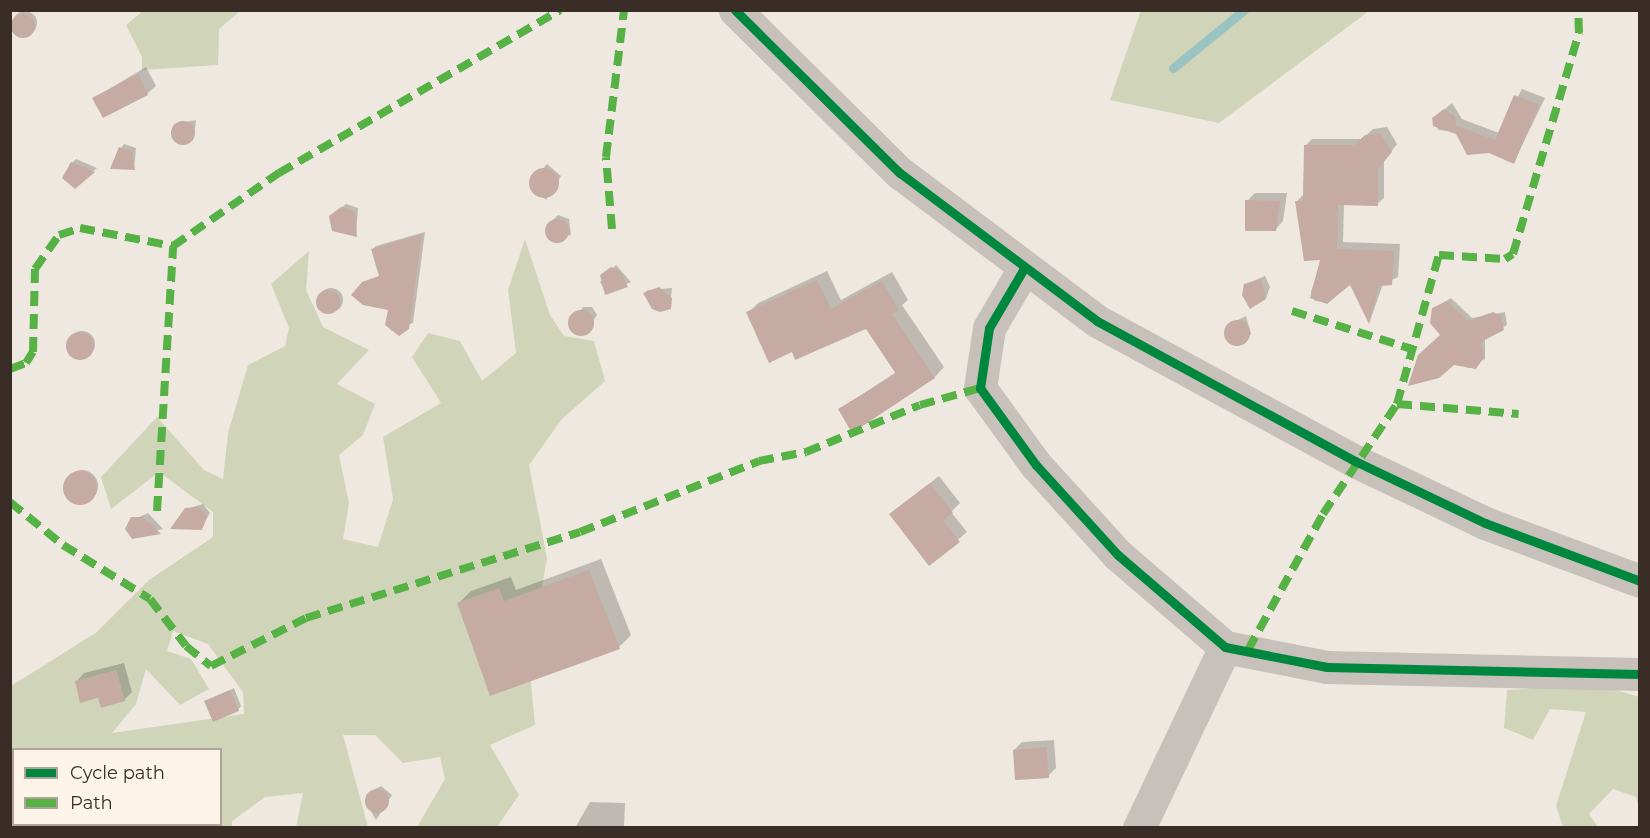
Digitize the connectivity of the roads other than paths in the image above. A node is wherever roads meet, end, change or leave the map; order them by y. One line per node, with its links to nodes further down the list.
1 (735, 10): 2 (street)
2 (1023, 270): 3 (street); 4 (street)
3 (1640, 581)
4 (1225, 647): 5 (street); 6 (street)
5 (1640, 674)
6 (1139, 828)

